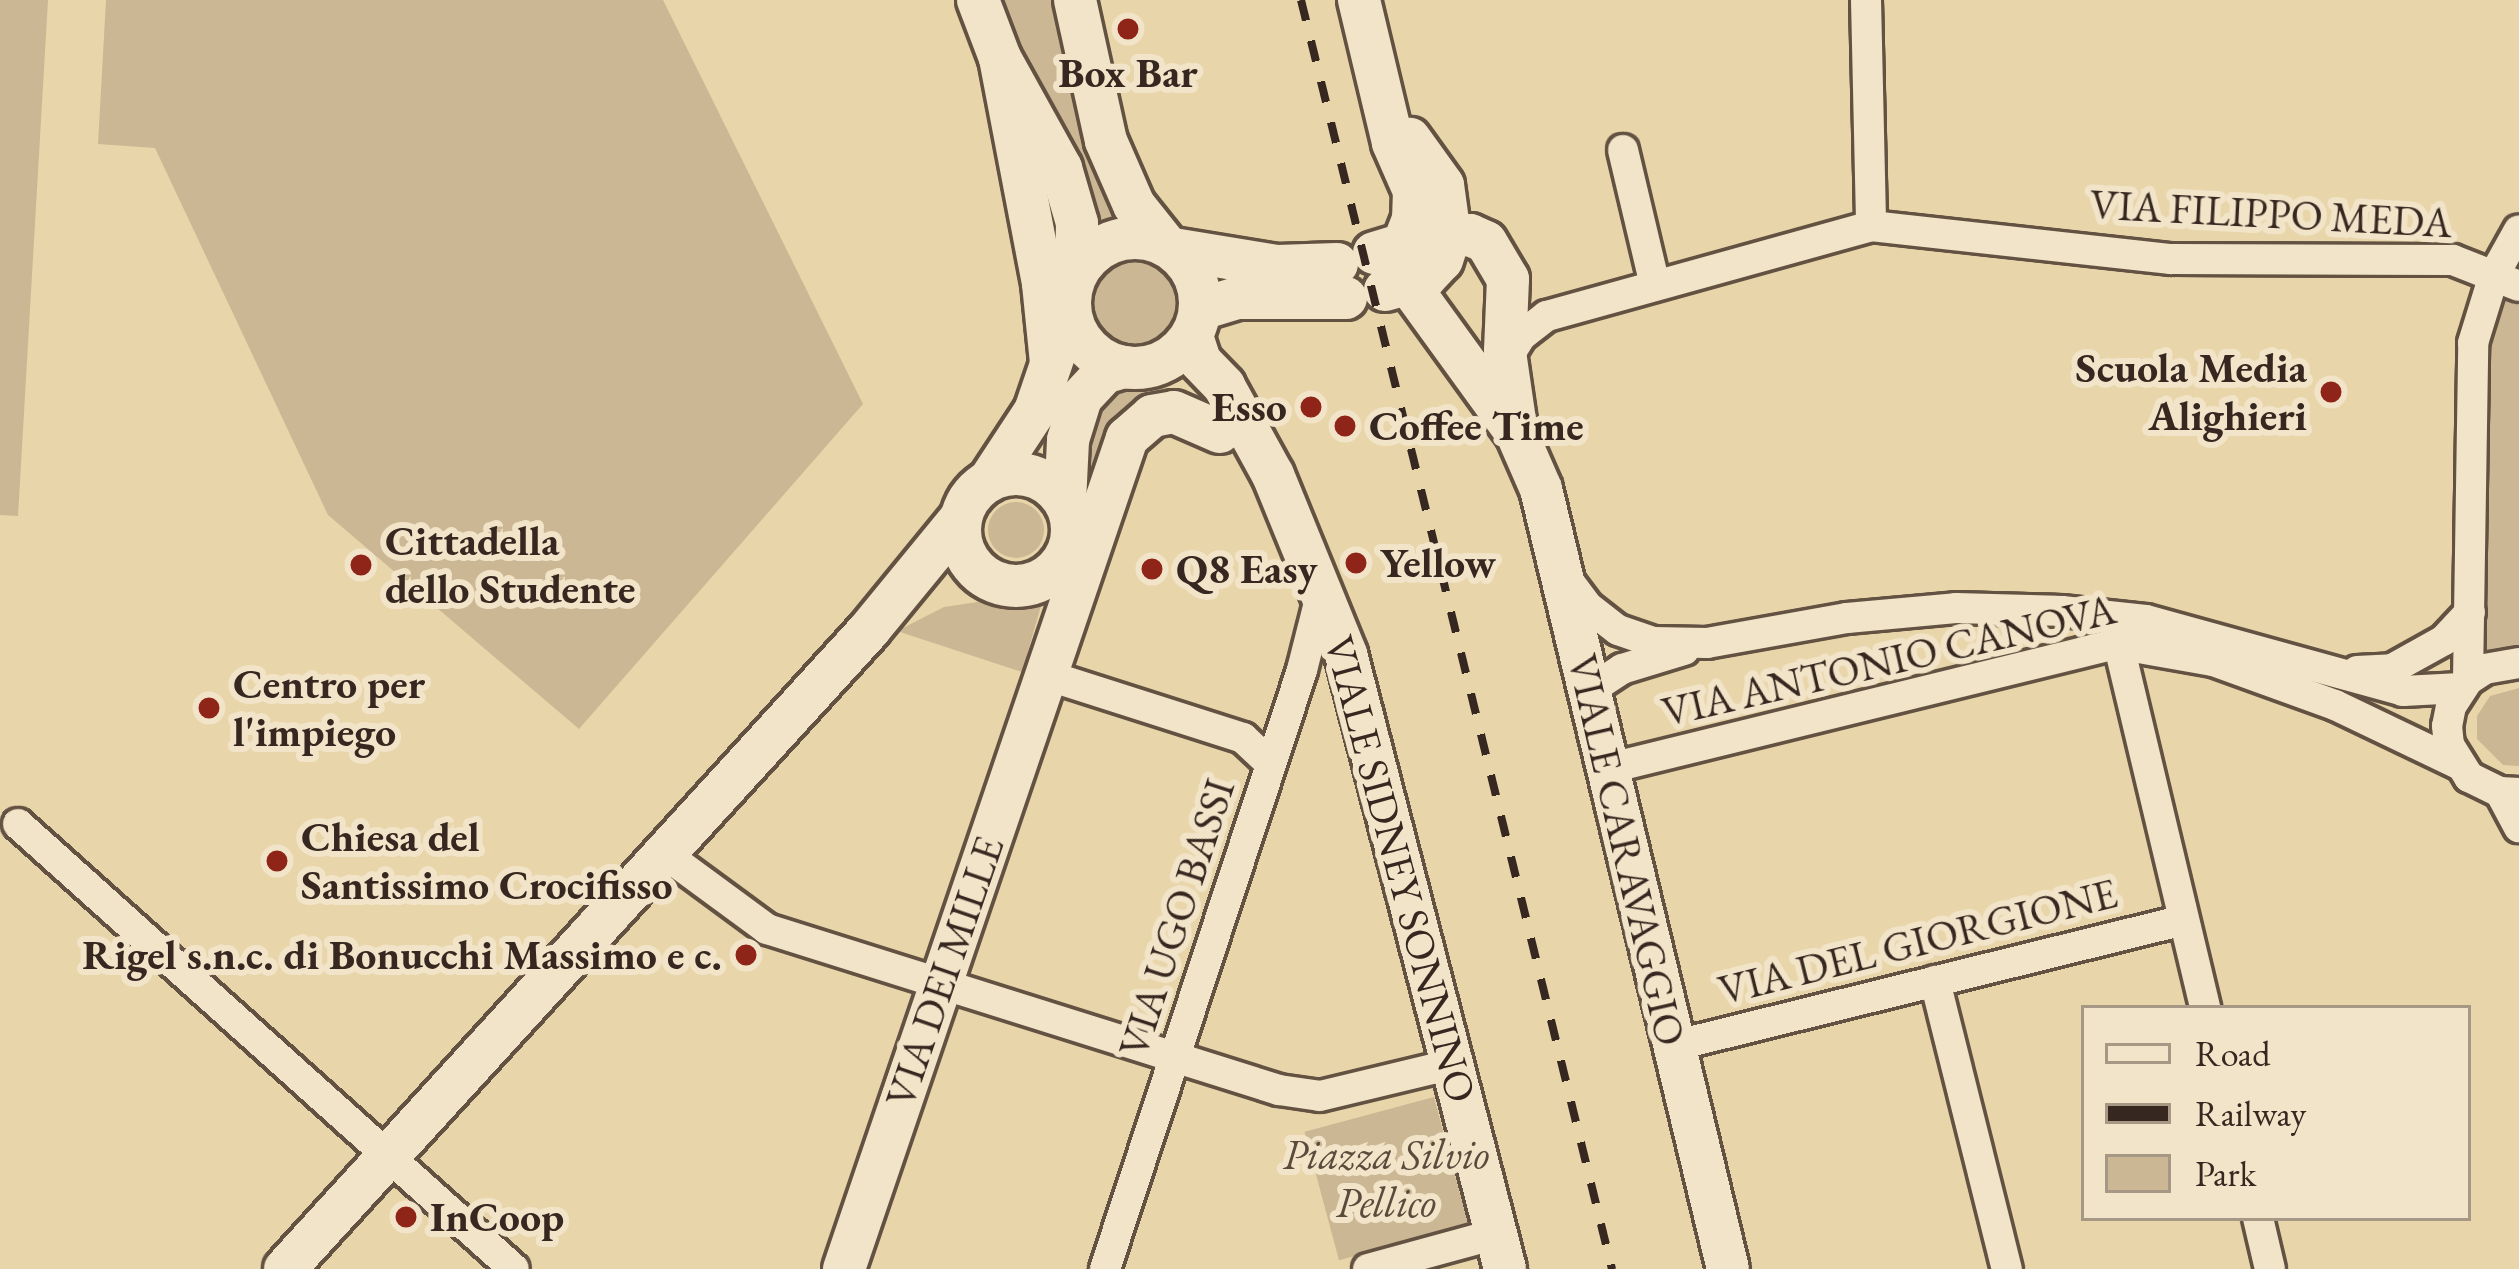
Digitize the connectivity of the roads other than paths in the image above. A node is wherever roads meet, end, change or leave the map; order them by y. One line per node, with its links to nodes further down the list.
1 (978, 0): 5 (main road)
2 (1075, 0): 11 (main road)
3 (1359, 0): 6 (main road)
4 (1866, 0): 8 (street)
5 (1000, 58): 16 (main road); 21 (main road)
6 (1383, 98): 10 (main road); 12 (main road)
7 (1623, 150): 15 (street)
8 (1871, 226): 14 (street, VIA FILIPPO MEDA); 15 (street)
9 (2519, 230): 14 (street)
10 (1450, 236): 12 (main road); 13 (main road)
11 (1169, 246): 12 (main road); 16 (main road); 19 (main road)
12 (1376, 272): 17 (main road); 25 (main road, VIALE CARAVAGGIO)
13 (1508, 280): 18 (street); 20 (main road, VIALE CARAVAGGIO)
14 (2507, 280): 34 (street)
15 (1655, 286): 18 (street)
16 (1073, 291): 21 (main road); 22 (main road)
17 (1298, 300): 19 (main road); 23 (main road)
18 (1578, 307): 20 (street)
19 (1196, 322): 22 (main road); 23 (main road, VIALE SIDNEY SONNINO)
20 (1507, 360): 25 (main road, VIALE CARAVAGGIO)
21 (1051, 364): 26 (main road)
22 (1135, 367): 24 (main road, VIALE SIDNEY SONNINO); 27 (main road)
23 (1224, 386): 29 (main road, VIALE SIDNEY SONNINO)
24 (1220, 432): 29 (main road, VIALE SIDNEY SONNINO); 39 (main road)
25 (1517, 434): 30 (main road, VIALE CARAVAGGIO)
26 (989, 481): 27 (main road); 28 (main road)
27 (1065, 502): 31 (main road)
28 (961, 518): 32 (main road); 35 (main road)
29 (1301, 542): 33 (main road, VIALE SIDNEY SONNINO)
30 (1560, 570): 37 (street, VIA ANTONIO CANOVA); 42 (main road, VIALE CARAVAGGIO)
31 (1055, 571): 32 (main road); 39 (main road, VIA DEI MILLE)
32 (991, 580): 35 (main road)
33 (1322, 591): 43 (street, VIA UGO BASSI); 56 (main road, VIALE SIDNEY SONNINO)
34 (2470, 612): 40 (street); 41 (street)
35 (875, 622): 49 (main road)
36 (2115, 630): 37 (street, VIA ANTONIO CANOVA); 40 (street, VIA ANTONIO CANOVA); 44 (street, VIA ANTONIO CANOVA); 45 (street, VIA ANTONIO CANOVA); 50 (street)
37 (1707, 643): 42 (street, VIA ANTONIO CANOVA)
38 (2519, 663): 41 (street, VIA ANTONIO CANOVA)
39 (1047, 672): 43 (street); 52 (main road, VIA DEI MILLE)
40 (2336, 673): 41 (street, VIA ANTONIO CANOVA)
41 (2464, 684): 44 (street)
42 (1587, 692): 45 (main road, VIALE CARAVAGGIO)
43 (1271, 764): 55 (street, VIA UGO BASSI)
44 (2458, 764): 46 (street, VIA ANTONIO CANOVA)
45 (1606, 770): 54 (main road, VIALE CARAVAGGIO)
46 (2510, 792): 48 (street)
47 (18, 824): 57 (street)
48 (2519, 827)
49 (665, 854): 52 (street); 57 (main road)
50 (2184, 920): 51 (street, VIA DEL GIORGIONE); 53 (street)
51 (1934, 981): 54 (street, VIA DEL GIORGIONE); 66 (street)
52 (942, 986): 55 (street); 62 (main road, VIA DEI MILLE)
53 (2205, 1005)
54 (1673, 1046): 65 (main road, VIALE CARAVAGGIO)
55 (1175, 1058): 56 (street); 63 (street, VIA UGO BASSI)
56 (1453, 1064): 59 (main road, VIALE SIDNEY SONNINO)
57 (388, 1152): 60 (main road); 61 (street)
58 (2259, 1221): 67 (street)
59 (1501, 1251): 64 (street)
60 (285, 1269)
61 (514, 1269)
62 (844, 1269)
63 (1106, 1269)
64 (1368, 1269)
65 (1728, 1269)
66 (2007, 1269)
67 (2270, 1269)

